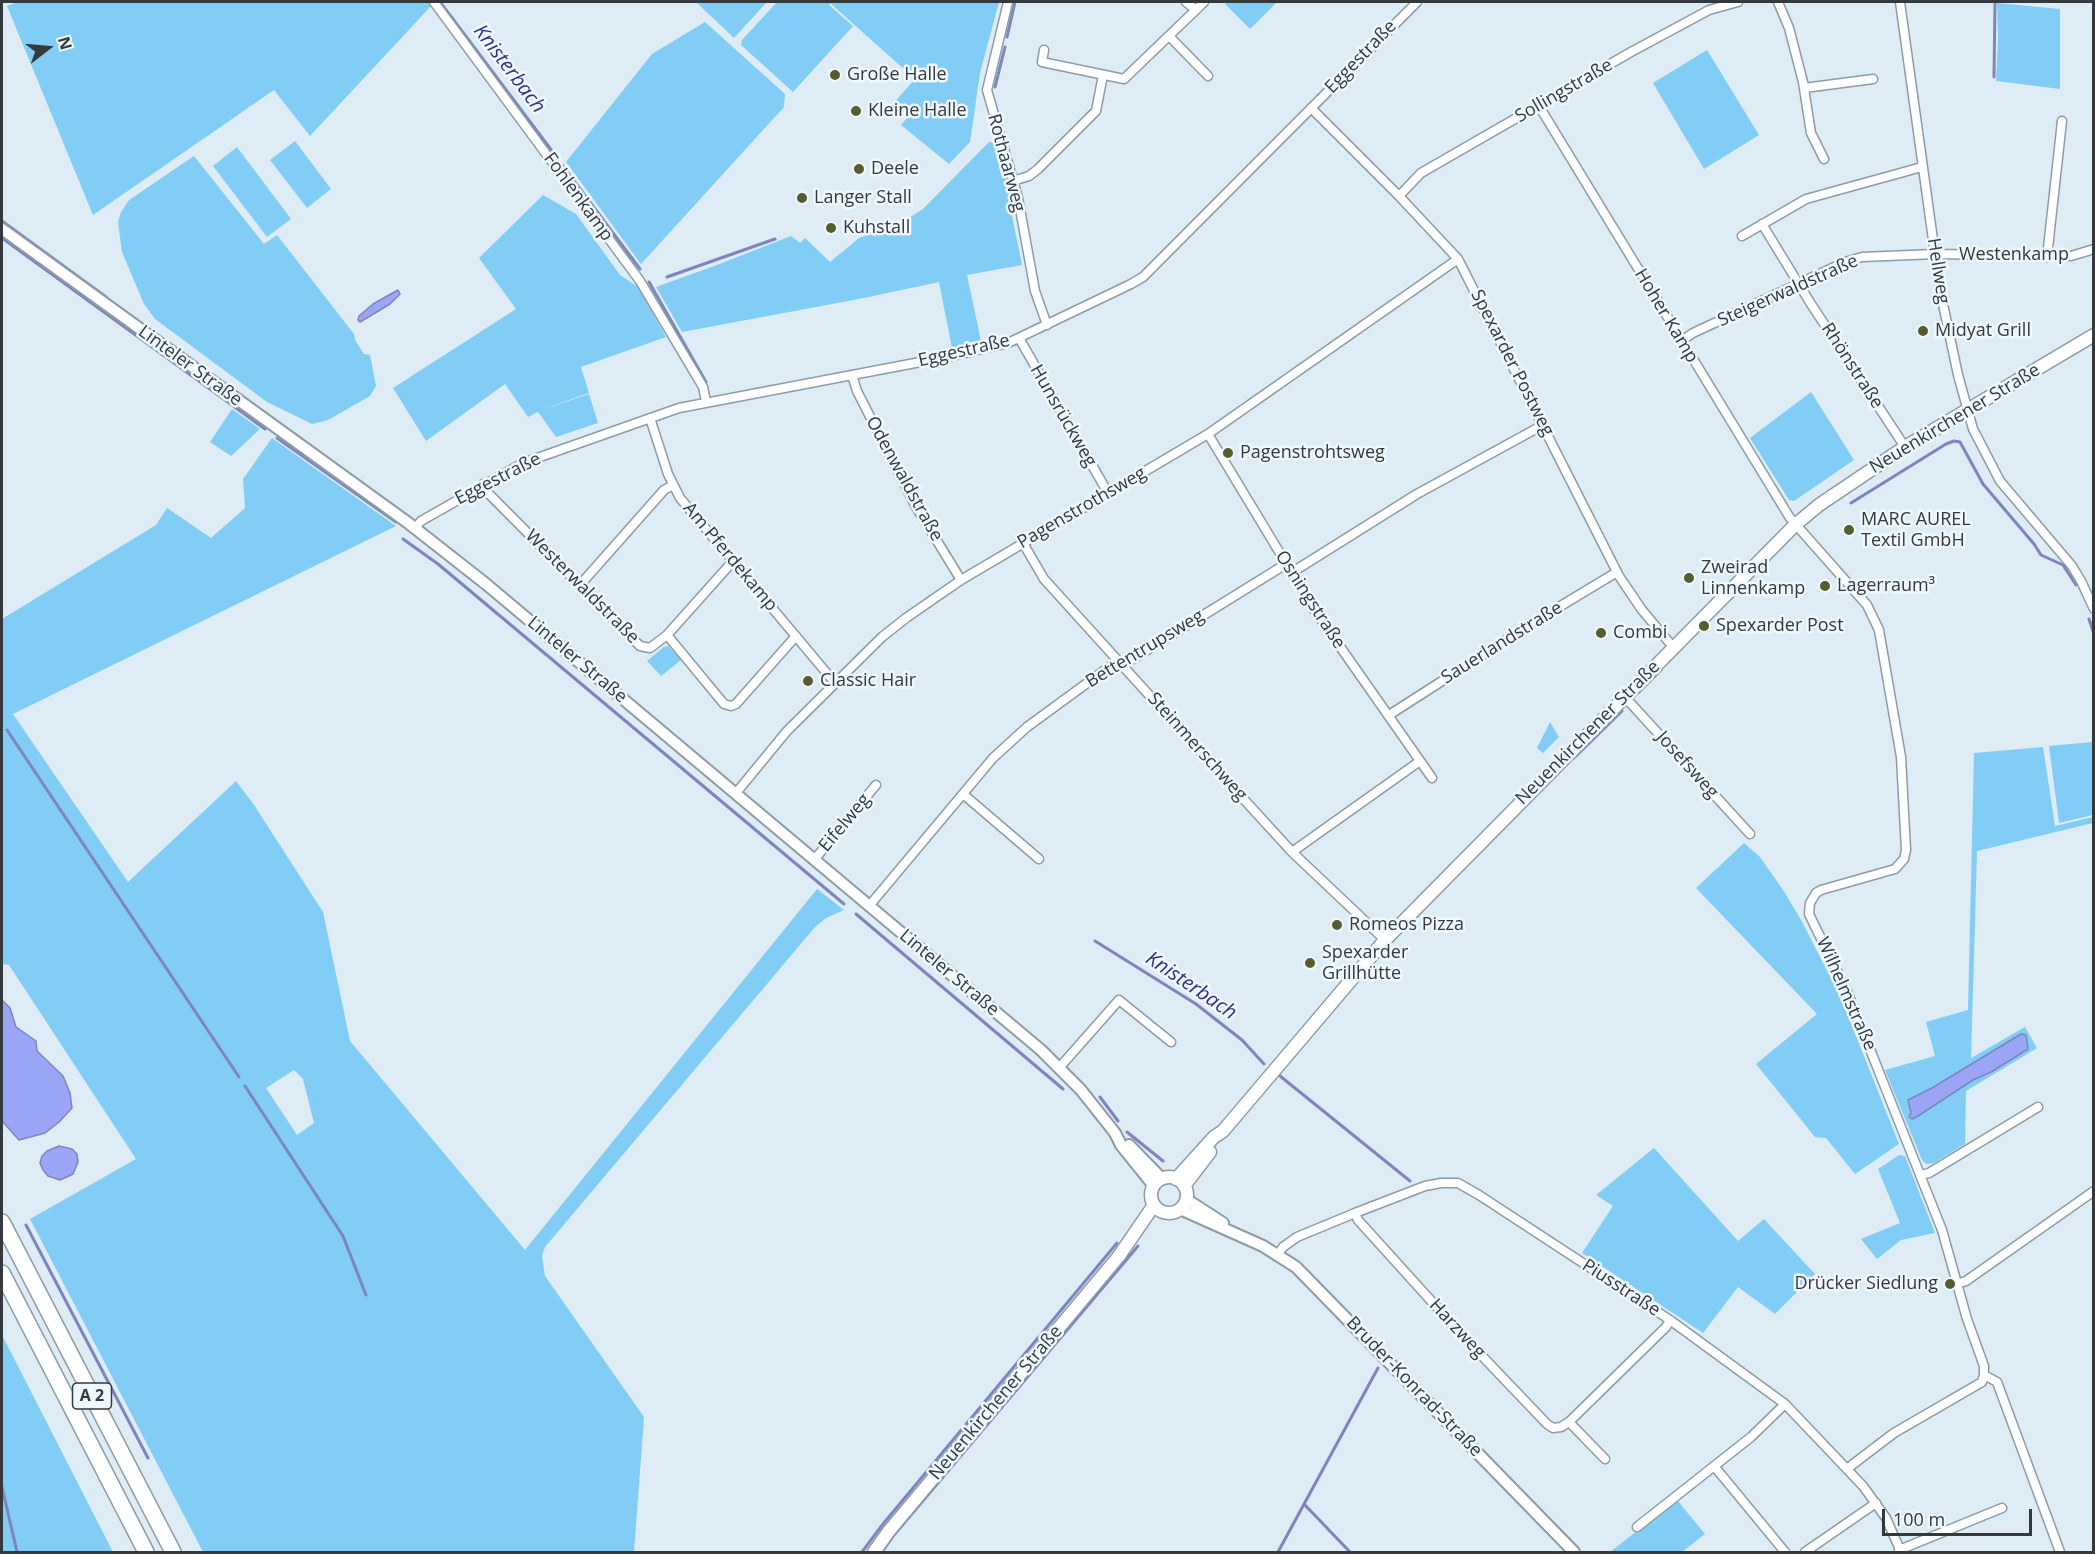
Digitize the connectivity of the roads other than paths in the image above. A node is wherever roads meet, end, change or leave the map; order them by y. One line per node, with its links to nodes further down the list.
1 (434, 2): 36 (street, Fohlenkamp)
2 (1008, 2): 21 (street, Rothaarweg)
3 (1186, 2): 9 (street)
4 (1204, 2): 9 (street)
5 (1417, 2): 17 (street, Eggestraße)
6 (1738, 2): 16 (street, Sollingstraße)
7 (1778, 2): 15 (street)
8 (1900, 2): 20 (street, Hellweg)
9 (1195, 9): 10 (street)
10 (1169, 36): 12 (street); 13 (street)
11 (1044, 50): 12 (street)
12 (1103, 75): 21 (street)
13 (1208, 76)
14 (1873, 80): 15 (street)
15 (1804, 88): 19 (street)
16 (1539, 106): 22 (street, Sollingstraße); 34 (street, Hoher Kamp)
17 (1311, 108): 22 (street, Spexarder Postweg); 31 (street, Eggestraße)
18 (2062, 122): 28 (street)
19 (1824, 159)
20 (1922, 167): 23 (street); 27 (street, Hellweg)
21 (1013, 181): 31 (street, Rothaarweg)
22 (1399, 196): 29 (street, Spexarder Postweg)
23 (1762, 224): 25 (street); 30 (street, Rhönstraße)
24 (2, 230): 46 (street, Linteler Straße)
25 (1742, 236)
26 (2094, 249): 28 (street, Westenkamp)
27 (1935, 254): 28 (street, Westenkamp); 30 (street, Steigerwaldstraße); 37 (street, Hellweg)
28 (2047, 257)
29 (1458, 259): 39 (street, Spexarder Postweg); 40 (street, Pagenstrothsweg)
30 (1799, 284): 34 (street, Steigerwaldstraße); 41 (street, Rhönstraße)
31 (1047, 325): 33 (street, Eggestraße)
32 (2094, 335): 37 (main road, Neuenkirchener Straße)
33 (1019, 338): 35 (street, Eggestraße); 44 (street, Hunsrückweg)
34 (1681, 341): 45 (street, Hoher Kamp)
35 (852, 375): 36 (street, Eggestraße); 52 (street, Odenwaldstraße)
36 (706, 401): 38 (street, Eggestraße)
37 (1969, 410): 41 (main road, Neuenkirchener Straße); 54 (street, Hellweg)
38 (650, 418): 42 (street, Eggestraße); 43 (street, Am Pferdekamp)
39 (1543, 425): 50 (street, Spexarder Postweg); 51 (street)
40 (1208, 434): 44 (street, Pagenstrothsweg); 49 (street, Osningstraße)
41 (1905, 447): 45 (main road, Neuenkirchener Straße)
42 (483, 484): 46 (street, Eggestraße); 53 (street, Westerwaldstraße)
43 (673, 485): 48 (street, Am Pferdekamp); 53 (street)
44 (1108, 493): 47 (street, Pagenstrothsweg)
45 (1795, 525): 57 (main road, Neuenkirchener Straße); 76 (street, Wilhelmstraße)
46 (415, 528): 65 (street, Linteler Straße)
47 (1023, 543): 52 (street, Pagenstrothsweg); 58 (street, Steinmerschweg)
48 (734, 560): 55 (street, Westerwaldstraße); 56 (street, Am Pferdekamp)
49 (1286, 564): 51 (street, Osningstraße); 58 (street, Bettentrupsweg)
50 (1617, 572): 57 (street, Spexarder Postweg); 61 (street, Sauerlandstraße)
51 (1292, 573): 61 (street, Osningstraße)
52 (961, 580): 59 (street, Pagenstrothsweg)
53 (580, 585): 55 (street, Westerwaldstraße)
54 (2094, 609)
55 (667, 635): 56 (street)
56 (796, 636): 59 (street, Am Pferdekamp)
57 (1673, 647): 60 (main road, Neuenkirchener Straße)
58 (1121, 663): 66 (street, Bettentrupsweg); 68 (street, Steinmerschweg)
59 (835, 682): 65 (street, Pagenstrothsweg)
60 (1624, 696): 67 (street, Josefsweg); 72 (main road, Neuenkirchener Straße)
61 (1389, 714): 62 (street, Osningstraße)
62 (1420, 761): 63 (street, Osningstraße); 68 (street)
63 (1432, 778)
64 (876, 785): 70 (street, Eifelweg)
65 (736, 793): 70 (street, Linteler Straße)
66 (963, 794): 69 (street); 71 (street, Bettentrupsweg)
67 (1750, 834)
68 (1292, 852): 72 (street, Steinmerschweg)
69 (1039, 859)
70 (814, 860): 71 (street, Linteler Straße)
71 (869, 906): 74 (street, Linteler Straße)
72 (1384, 940): 78 (main road, Neuenkirchener Straße)
73 (1171, 1042): 74 (street)
74 (1059, 1068): 77 (street, Linteler Straße)
75 (2038, 1107): 76 (street)
76 (1920, 1175): 86 (street, Wilhelmstraße)
77 (1158, 1183): 78 (main road); 81 (main road)
78 (1180, 1183): 80 (main road)
79 (2094, 1191): 86 (street)
80 (1183, 1204): 81 (main road); 84 (street, Bruder-Konrad-Straße)
81 (1159, 1209): 100 (main road, Neuenkirchener Straße)
82 (1355, 1213): 84 (street, Piusstraße); 87 (street, Piusstraße); 90 (street, Harzweg)
83 (2, 1222): 99 (highway, A 2)
84 (1278, 1254): 101 (street, Bruder-Konrad-Straße)
85 (2, 1273): 98 (highway, A 2)
86 (1957, 1284): 88 (street, Wilhelmstraße)
87 (1670, 1320): 89 (street, Piusstraße); 90 (street)
88 (1984, 1375): 93 (street); 104 (street)
89 (1785, 1404): 92 (street); 93 (street, Piusstraße)
90 (1569, 1422): 91 (street)
91 (1605, 1459)
92 (1714, 1466): 96 (street); 102 (street)
93 (1848, 1468): 94 (street, Piusstraße)
94 (1876, 1503): 97 (street, Piusstraße); 103 (street)
95 (2002, 1508): 97 (street)
96 (1637, 1527)
97 (1900, 1551)
98 (146, 1552)
99 (173, 1552)
100 (874, 1552)
101 (1574, 1552)
102 (1785, 1552)
103 (1805, 1552)
104 (2060, 1552)

